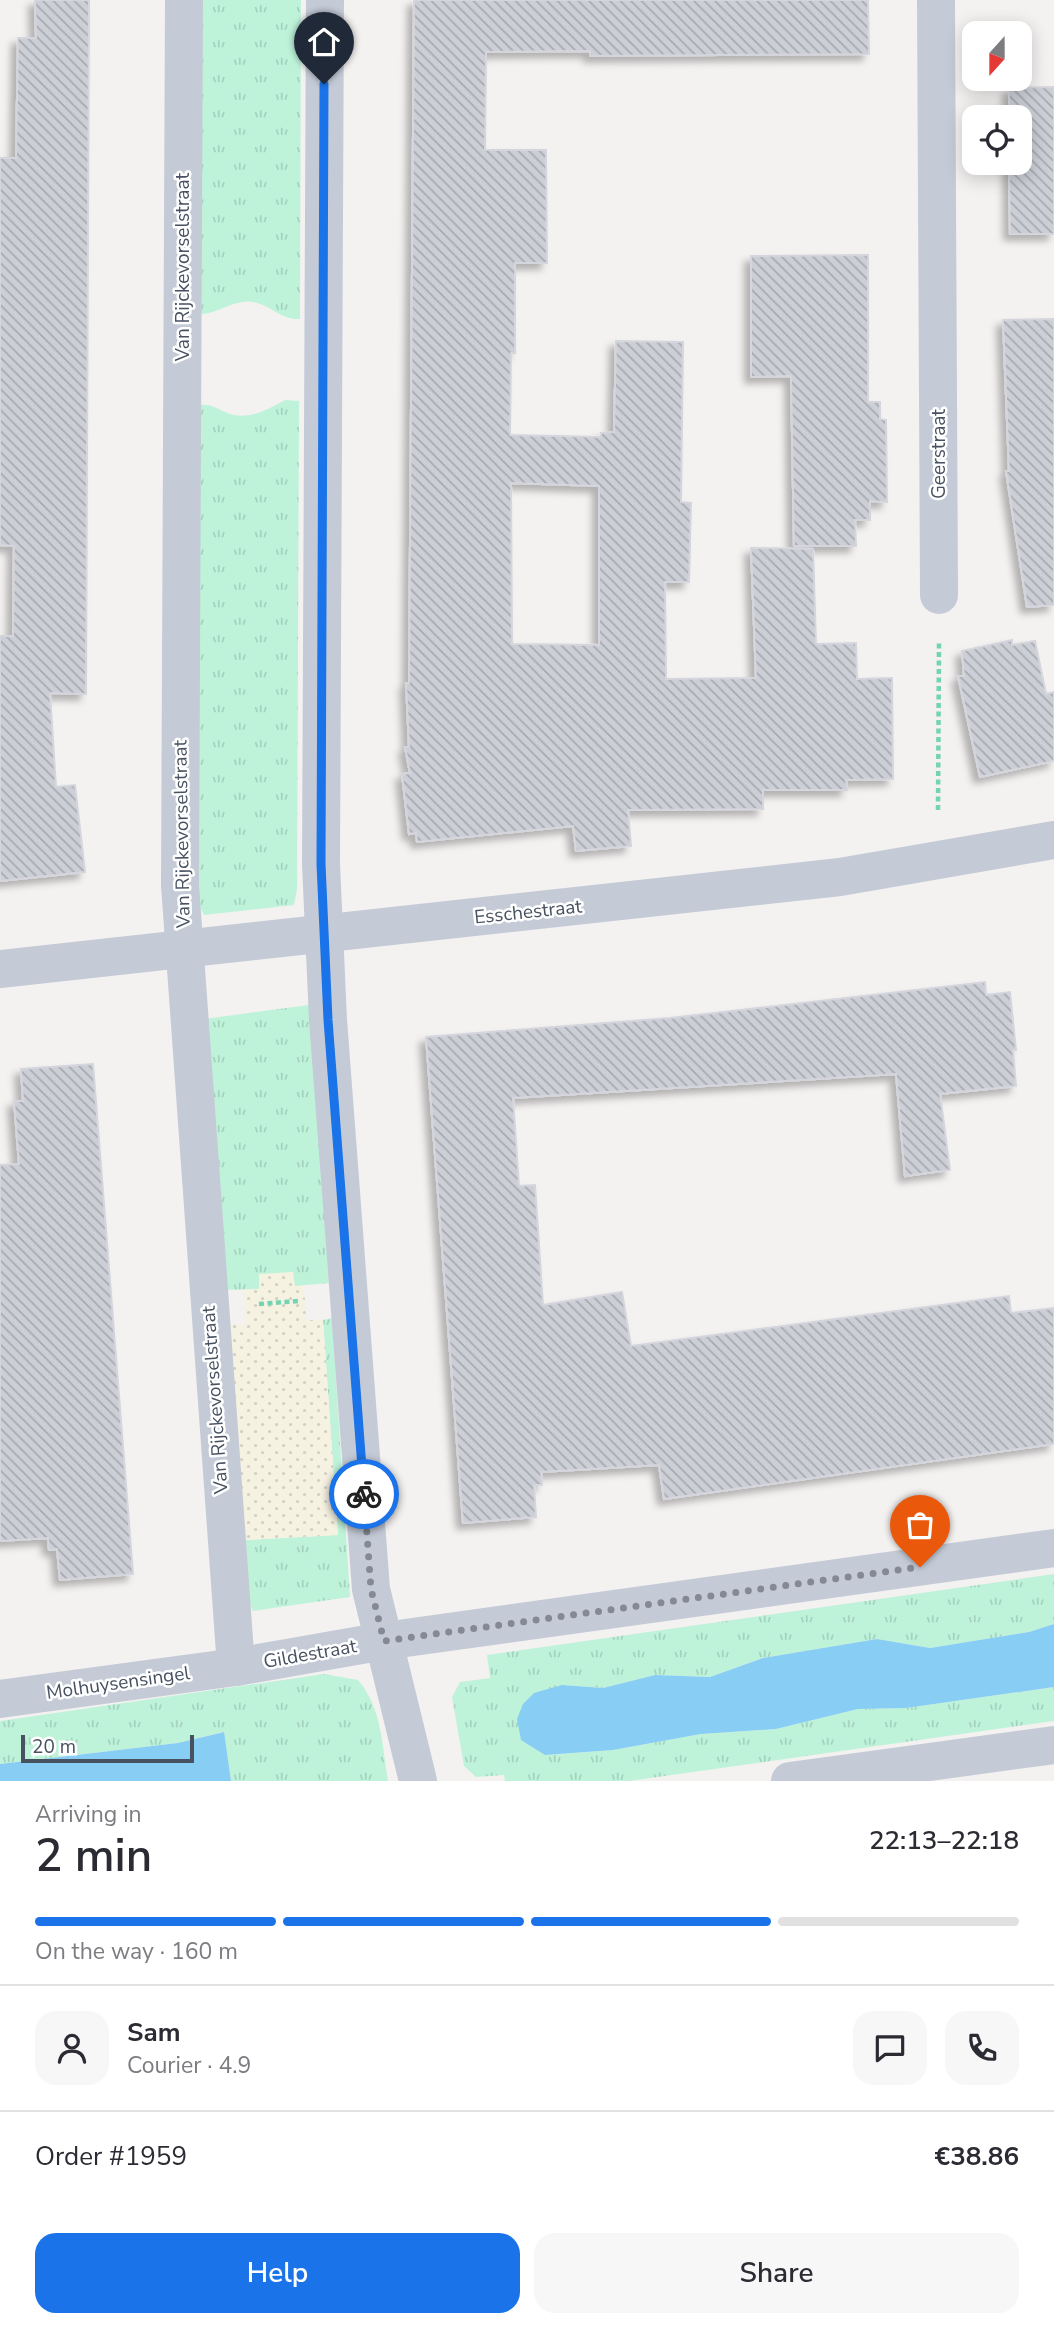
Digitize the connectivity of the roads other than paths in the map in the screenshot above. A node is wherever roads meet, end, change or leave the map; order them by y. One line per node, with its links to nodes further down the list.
1 (184, 0): 7 (street, Van Rijckevorselstraat)
2 (325, 0): 6 (street)
3 (936, 0): 4 (street, Geerstraat)
4 (939, 595)
5 (1054, 840): 6 (street, Esschestraat)
6 (324, 934): 7 (street, Esschestraat); 10 (street)
7 (184, 949): 8 (street, Esschestraat); 11 (street, Van Rijckevorselstraat)
8 (0, 970)
9 (1054, 1548): 10 (street)
10 (384, 1641): 11 (street, Gildestraat); 14 (street)
11 (236, 1667): 12 (street, Molhuysensingel)
12 (0, 1699)
13 (1054, 1745): 15 (street)
14 (418, 1781)
15 (790, 1781)

